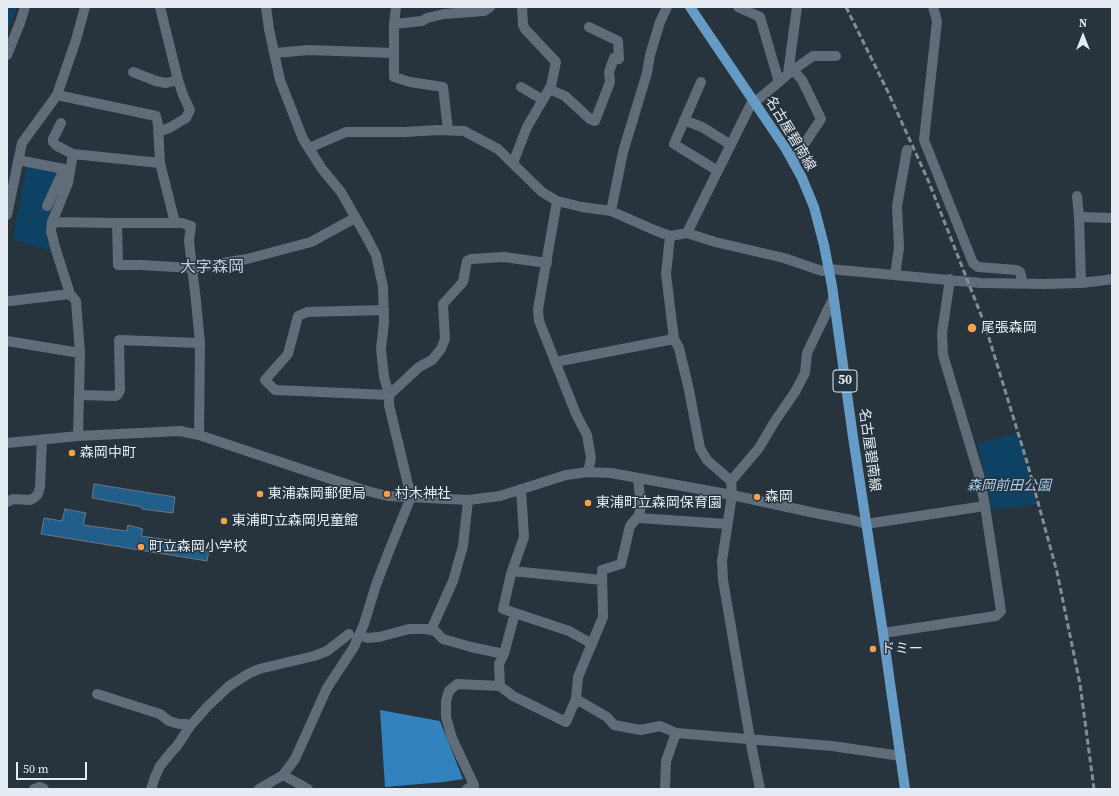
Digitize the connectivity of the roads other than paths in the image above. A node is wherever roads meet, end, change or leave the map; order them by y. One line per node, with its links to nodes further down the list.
1 (25, 7): 19 (street)
2 (85, 7): 28 (street)
3 (160, 7): 23 (street)
4 (396, 7): 15 (street)
5 (490, 7): 13 (street)
6 (522, 7): 27 (street)
7 (667, 7): 48 (street)
8 (690, 7): 30 (main road, 名古屋碧南線 / 50)
9 (738, 7): 14 (street)
10 (797, 7): 22 (street)
11 (933, 7): 64 (street)
12 (269, 9): 17 (street)
13 (444, 11): 15 (street)
14 (760, 11): 25 (street)
15 (394, 24): 18 (street)
16 (589, 26): 27 (street)
17 (275, 53): 18 (street); 36 (street)
18 (394, 53): 33 (street)
19 (7, 55)
20 (836, 56): 22 (street)
21 (133, 72): 23 (street)
22 (791, 72): 25 (street); 40 (street)
23 (178, 80): 34 (street)
24 (700, 82): 31 (street)
25 (779, 82): 30 (street)
26 (521, 87): 29 (street)
27 (549, 89): 29 (street)
28 (57, 95): 34 (street); 39 (street)
29 (543, 100): 42 (street)
30 (754, 101): 35 (street); 40 (main road, 名古屋碧南線 / 50)
31 (684, 120): 35 (street); 43 (street)
32 (61, 123): 38 (street)
33 (448, 130): 36 (street); 42 (street)
34 (158, 132): 41 (street)
35 (731, 145): 43 (street)
36 (309, 148): 50 (street)
37 (907, 150): 60 (street)
38 (74, 154): 41 (street); 52 (street)
39 (18, 160): 46 (street); 47 (street)
40 (793, 161): 59 (main road, 名古屋碧南線 / 50)
41 (160, 162): 54 (street)
42 (513, 163): 45 (street)
43 (718, 171): 55 (street)
44 (1077, 196): 49 (street)
45 (557, 200): 48 (street); 57 (street)
46 (47, 206)
47 (7, 209)
48 (611, 211): 56 (street)
49 (1079, 217): 51 (street); 63 (street)
50 (355, 218): 58 (street); 68 (street)
51 (1112, 218)
52 (52, 222): 53 (street); 65 (street)
53 (117, 223): 54 (street); 58 (street)
54 (175, 223): 58 (street)
55 (687, 233): 56 (street); 59 (street)
56 (670, 236): 69 (street)
57 (546, 262): 73 (street); 75 (street)
58 (192, 268): 71 (street)
59 (829, 269): 60 (street); 66 (main road, 名古屋碧南線 / 50)
60 (895, 275): 62 (street)
61 (1112, 278): 63 (street)
62 (950, 279): 64 (street); 88 (street)
63 (1081, 283): 64 (street)
64 (1023, 284)
65 (70, 294): 67 (street); 72 (street)
66 (833, 299): 82 (street); 91 (main road, 名古屋碧南線 / 50)
67 (7, 301)
68 (384, 310): 75 (street); 75 (street)
69 (674, 339): 73 (street); 82 (street)
70 (7, 341): 72 (street)
71 (200, 343): 74 (street); 76 (street)
72 (80, 353): 74 (street)
73 (555, 362): 80 (street)
74 (79, 395): 77 (street)
75 (389, 395): 85 (street)
76 (199, 435): 77 (street); 85 (street)
77 (78, 436): 78 (street)
78 (42, 440): 79 (street); 87 (street)
79 (7, 443)
80 (588, 472): 81 (street); 83 (street)
81 (638, 478): 84 (street); 89 (street)
82 (731, 481): 84 (street)
83 (521, 489): 86 (street); 92 (street)
84 (732, 495): 90 (street); 91 (street)
85 (411, 497): 86 (street); 98 (street)
86 (468, 500): 95 (street)
87 (7, 502)
88 (985, 506): 91 (street); 96 (street)
89 (638, 518): 90 (street); 93 (street)
90 (727, 524): 106 (street)
91 (866, 524): 96 (main road, 名古屋碧南線 / 50)
92 (512, 571): 93 (street); 94 (street)
93 (602, 580): 99 (street)
94 (515, 613): 99 (street); 100 (street)
95 (431, 630): 98 (street); 100 (street)
96 (883, 633): 107 (main road, 名古屋碧南線 / 50)
97 (349, 634): 104 (street)
98 (360, 634): 108 (street)
99 (592, 644): 103 (street)
100 (504, 654): 101 (street)
101 (500, 686): 103 (street); 114 (street)
102 (98, 694): 104 (street)
103 (576, 699): 105 (street)
104 (190, 726): 111 (street)
105 (676, 733): 106 (street); 115 (street)
106 (750, 739): 107 (street); 116 (street)
107 (901, 756): 117 (main road, 名古屋碧南線 / 50)
108 (283, 775): 112 (street); 113 (street)
109 (34, 789): 110 (street)
110 (44, 789)
111 (151, 789)
112 (259, 789)
113 (308, 789)
114 (467, 789)
115 (665, 789)
116 (760, 789)
117 (905, 789)

